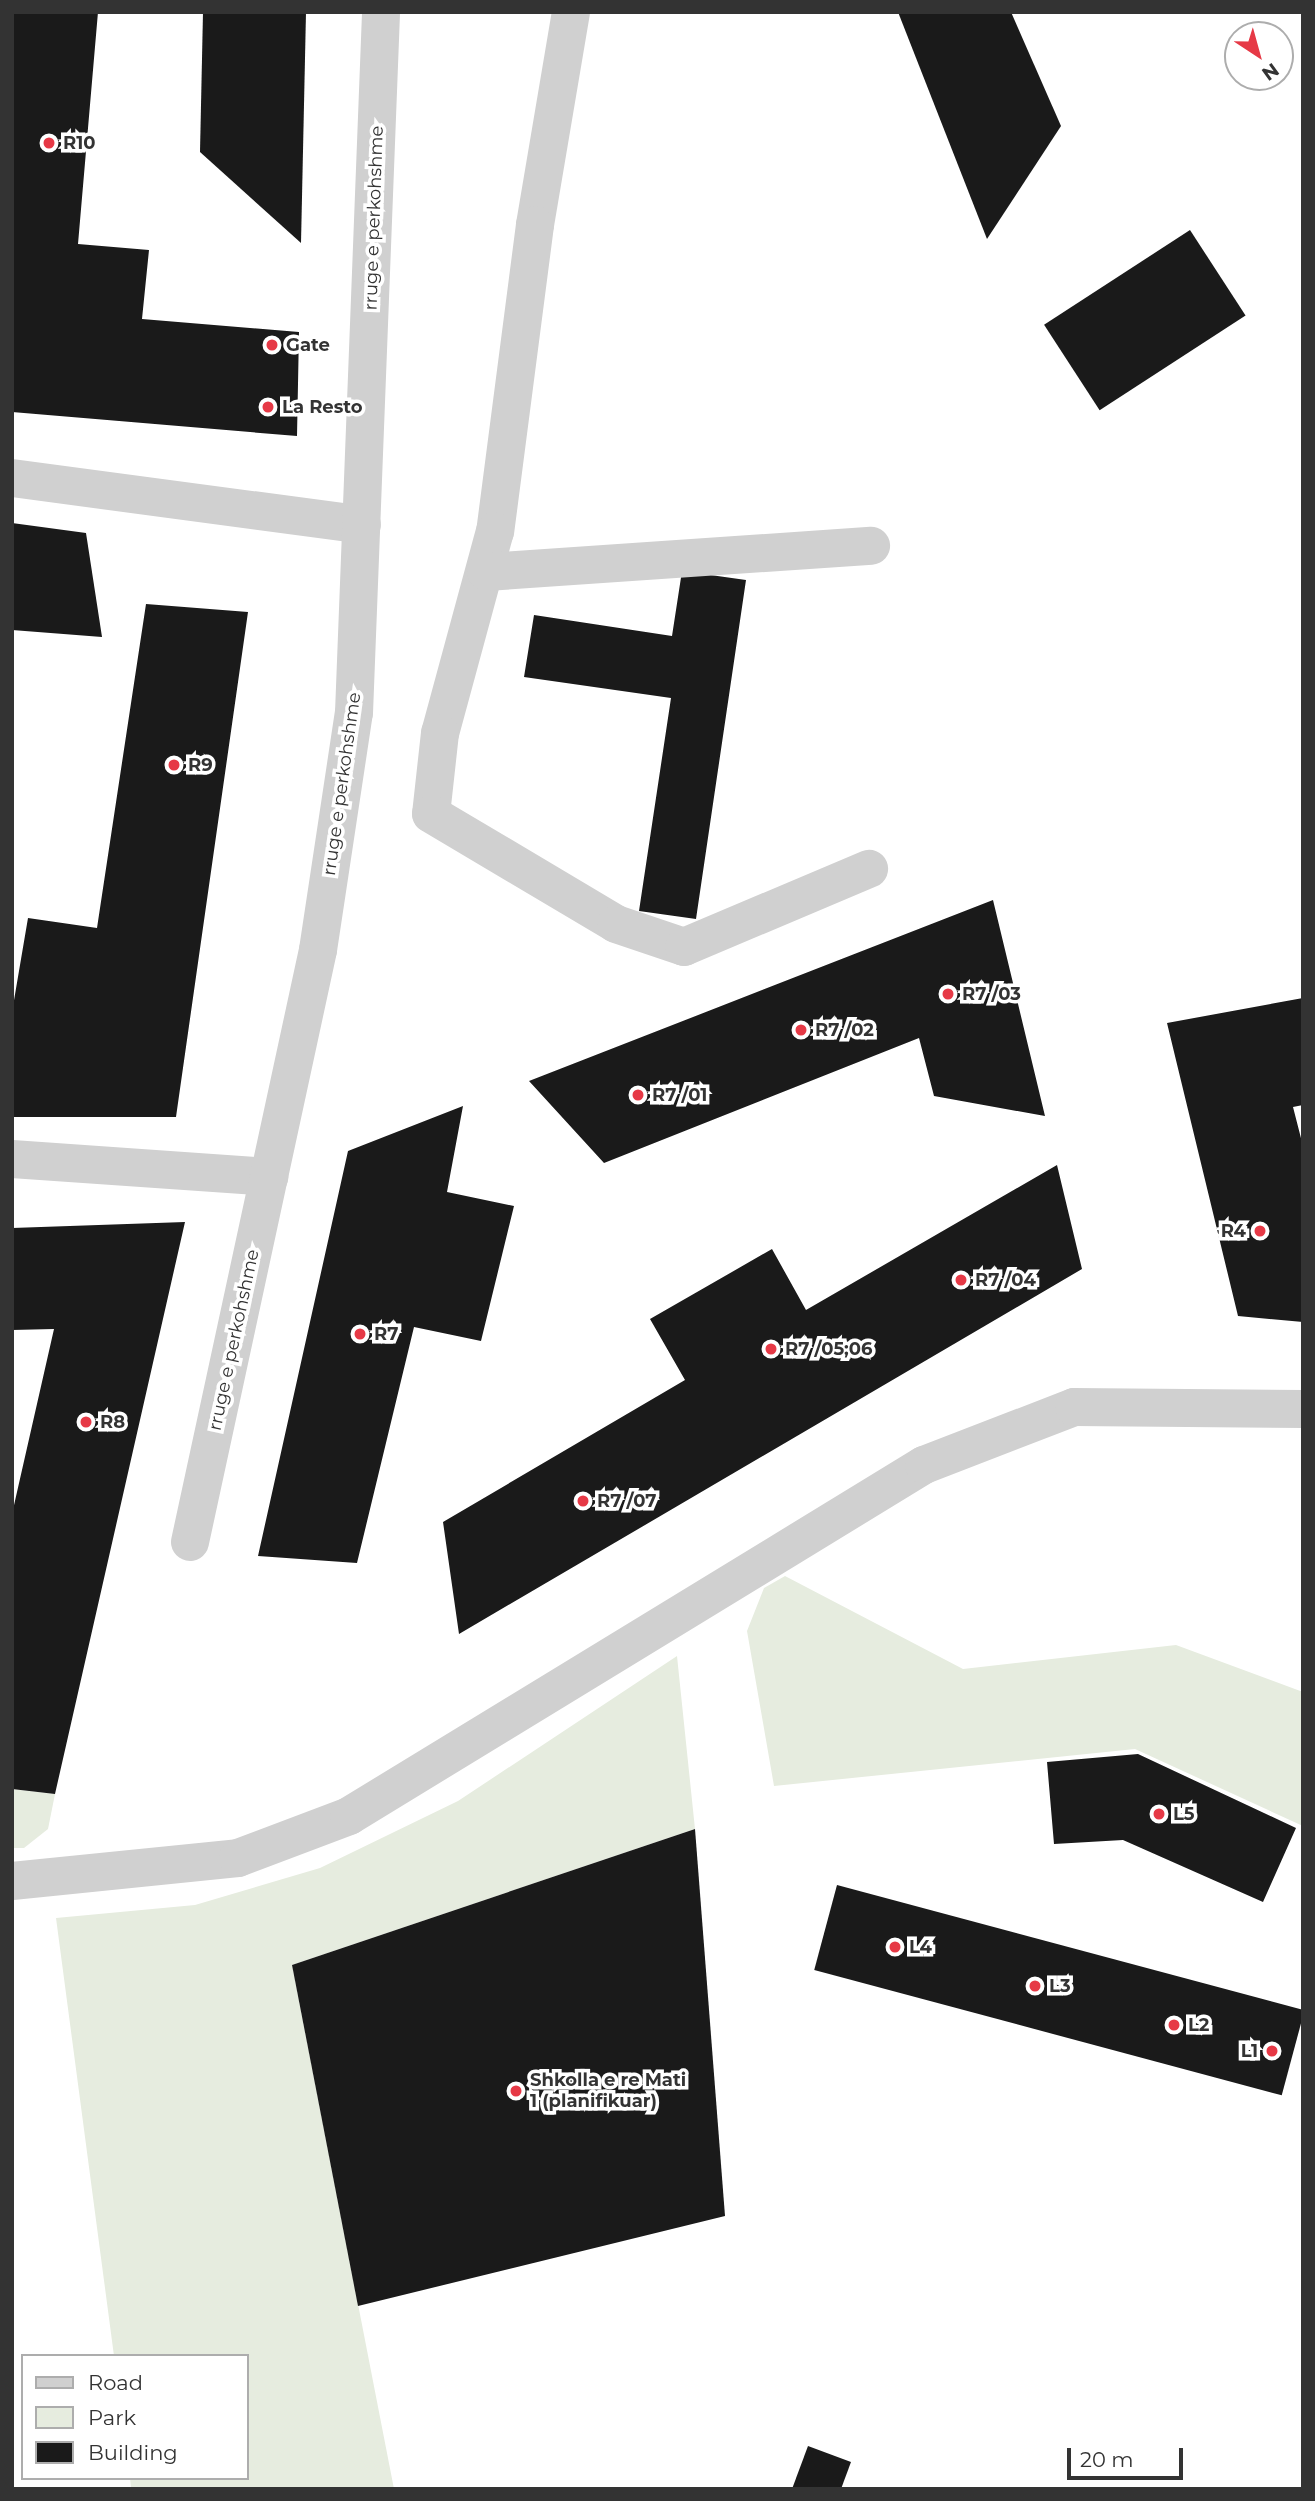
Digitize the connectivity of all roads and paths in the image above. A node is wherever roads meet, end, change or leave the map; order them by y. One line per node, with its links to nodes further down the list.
1 (381, 12): 4 (street, rruge e perkohshme)
2 (571, 12): 6 (street)
3 (12, 478): 4 (street)
4 (362, 525): 9 (street, rruge e perkohshme)
5 (871, 546): 6 (street)
6 (486, 572): 7 (street)
7 (869, 869)
8 (12, 1159): 9 (street)
9 (269, 1177): 11 (street, rruge e perkohshme)
10 (1303, 1409): 12 (street)
11 (190, 1542)
12 (12, 1881)

